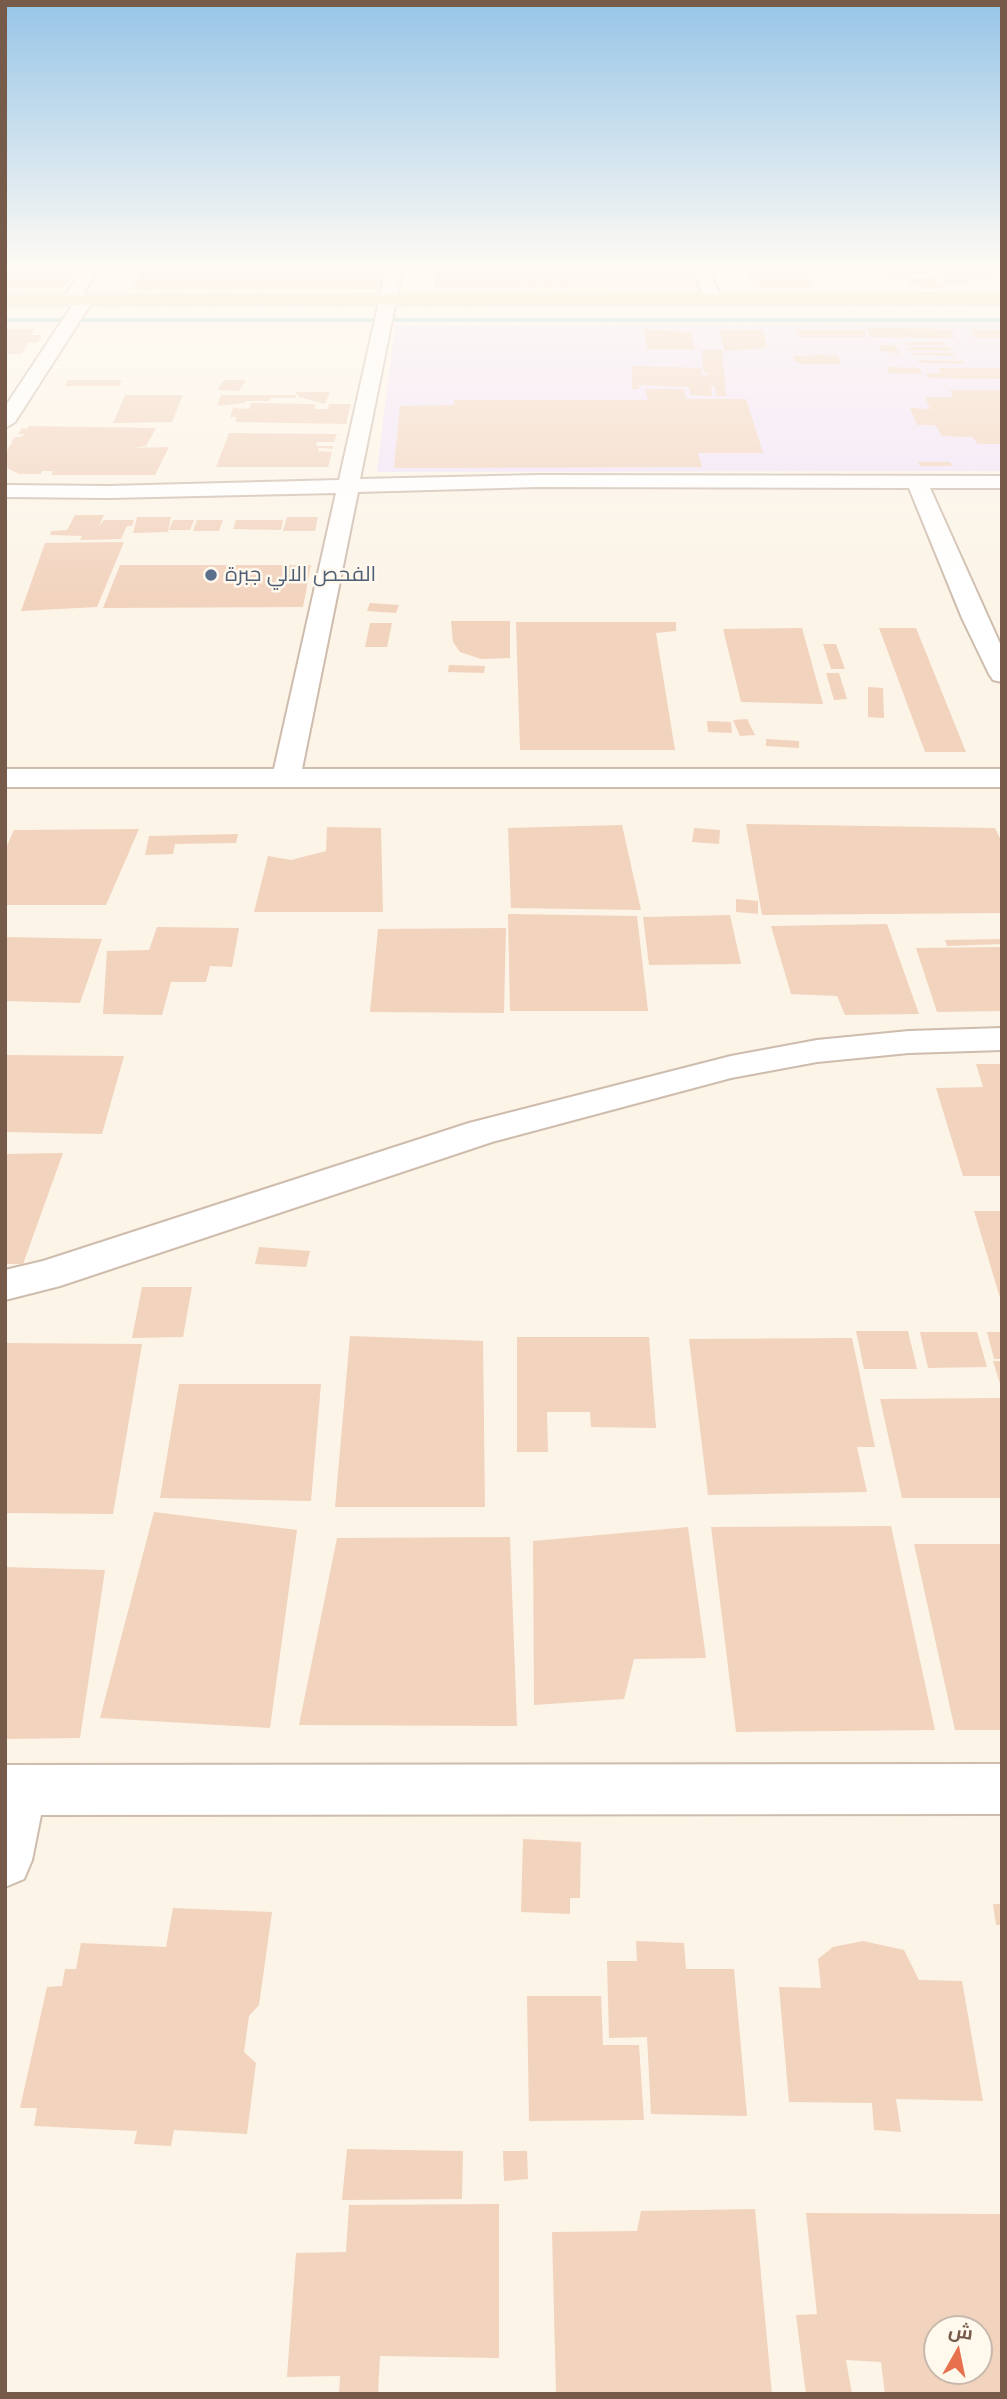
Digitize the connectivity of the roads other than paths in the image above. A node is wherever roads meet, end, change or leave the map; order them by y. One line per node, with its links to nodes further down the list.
1 (31, 378): 3 (street)
2 (370, 378): 6 (street)
3 (5, 422)
4 (917, 482): 5 (street); 6 (street); 8 (street)
5 (1002, 482)
6 (348, 485): 7 (street); 10 (street)
7 (5, 491)
8 (1002, 674)
9 (6, 779): 10 (street)
10 (286, 779): 11 (street)
11 (1002, 779)
12 (1002, 1039): 13 (street)
13 (5, 1285)
14 (1002, 1789): 15 (street)
15 (13, 1791): 16 (street)
16 (5, 1860)

